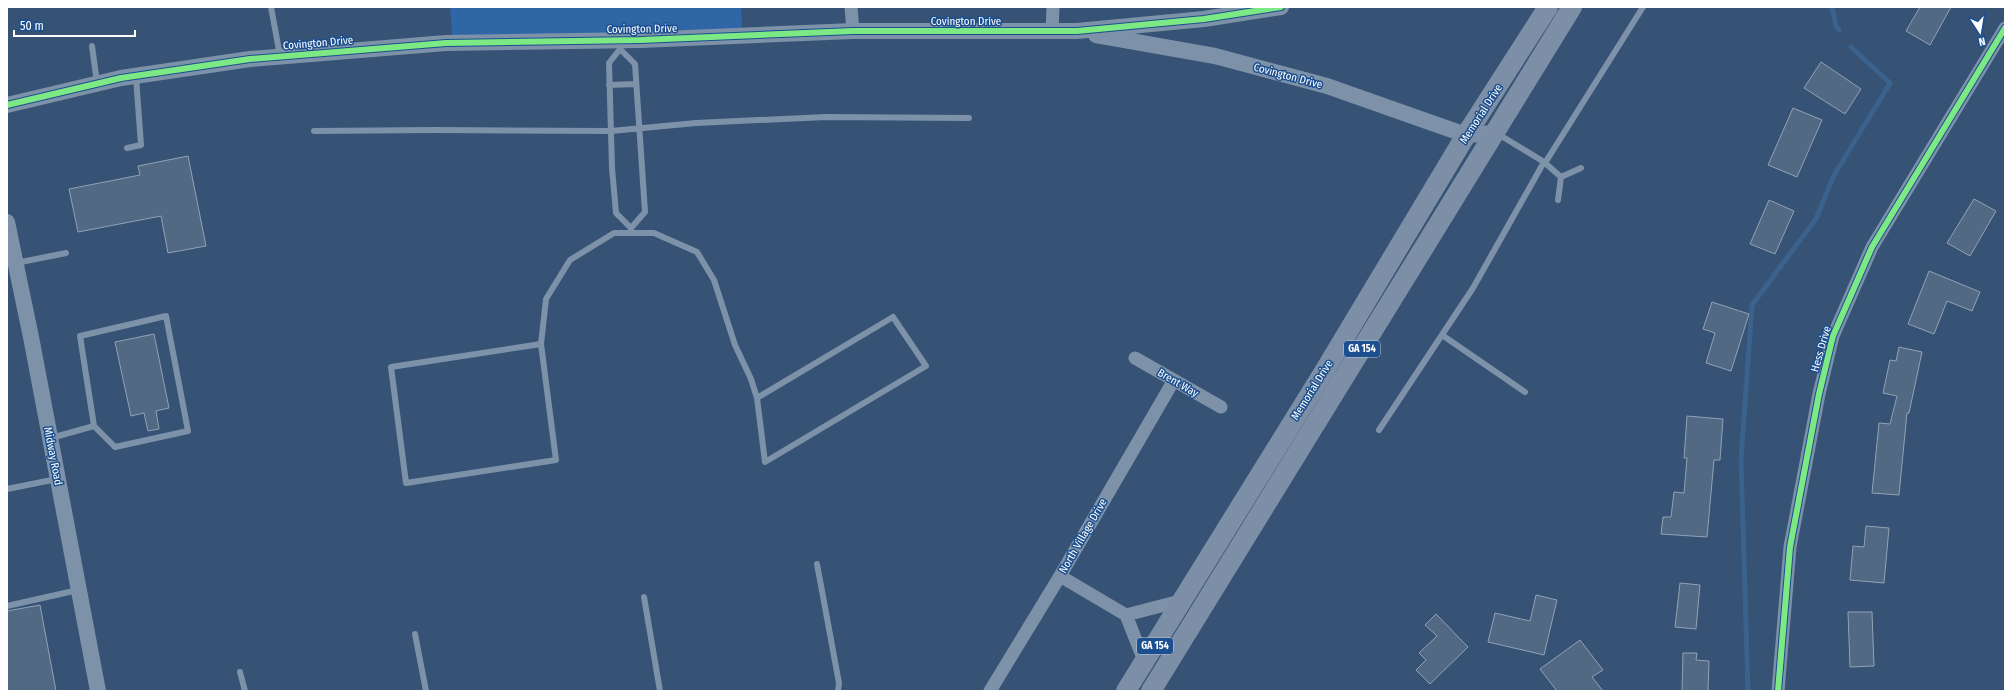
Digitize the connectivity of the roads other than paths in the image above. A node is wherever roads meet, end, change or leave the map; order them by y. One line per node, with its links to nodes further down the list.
1 (271, 7): 14 (lane)
2 (851, 7): 9 (street)
3 (1053, 7): 10 (street)
4 (1280, 7): 11 (street, Covington Drive)
5 (1548, 7): 25 (main road, Memorial Drive / GA 154)
6 (1572, 7): 24 (main road, Memorial Drive / GA 154)
7 (1643, 7): 27 (lane)
8 (2005, 28): 65 (street, Hess Drive)
9 (854, 31): 10 (street, Covington Drive); 12 (street, Covington Drive)
10 (1052, 31): 11 (street, Covington Drive)
11 (1077, 31): 25 (street, Covington Drive)
12 (620, 45): 14 (street, Covington Drive); 17 (lane); 18 (lane)
13 (92, 46): 16 (lane)
14 (280, 56): 15 (street, Covington Drive)
15 (136, 75): 16 (street, Covington Drive); 26 (lane)
16 (97, 83): 19 (street, Covington Drive)
17 (636, 84): 18 (lane); 21 (lane)
18 (609, 85): 23 (lane)
19 (7, 104)
20 (968, 118): 21 (lane)
21 (639, 129): 23 (lane); 32 (lane)
22 (314, 131): 23 (lane)
23 (611, 131): 32 (lane)
24 (1495, 133): 25 (street, Covington Drive); 27 (lane); 64 (main road, Memorial Drive / GA 154)
25 (1466, 135): 51 (main road, Memorial Drive / GA 154)
26 (127, 148)
27 (1544, 162): 29 (lane); 35 (lane)
28 (1581, 168): 29 (lane)
29 (1561, 177): 30 (lane)
30 (1558, 200)
31 (8, 228): 34 (street, Midway Road)
32 (631, 230): 36 (lane); 40 (lane)
33 (66, 254): 34 (lane)
34 (16, 264): 44 (street, Midway Road)
35 (1442, 335): 39 (lane); 43 (lane)
36 (541, 344): 36 (lane)
37 (1135, 358): 38 (street, Brent Way)
38 (1174, 380): 41 (street, Brent Way); 48 (street, North Village Drive)
39 (1525, 392)
40 (757, 398): 40 (lane)
41 (1221, 407)
42 (94, 426): 42 (lane); 44 (lane)
43 (1379, 430)
44 (50, 439): 45 (street, Midway Road)
45 (57, 479): 46 (lane); 49 (street, Midway Road)
46 (7, 489)
47 (817, 564): 61 (lane)
48 (1060, 576): 53 (street); 62 (street, North Village Drive)
49 (78, 590): 52 (lane); 57 (street, Midway Road)
50 (644, 597): 60 (lane)
51 (1184, 600): 53 (street); 55 (main road, Memorial Drive / GA 154)
52 (7, 606)
53 (1126, 615): 55 (street)
54 (415, 634): 59 (lane)
55 (1145, 663): 63 (main road, Memorial Drive / GA 154)
56 (240, 672): 58 (lane)
57 (98, 691)
58 (245, 691)
59 (426, 691)
60 (660, 691)
61 (838, 691)
62 (990, 691)
63 (1126, 691)
64 (1151, 691)
65 (1778, 691)

